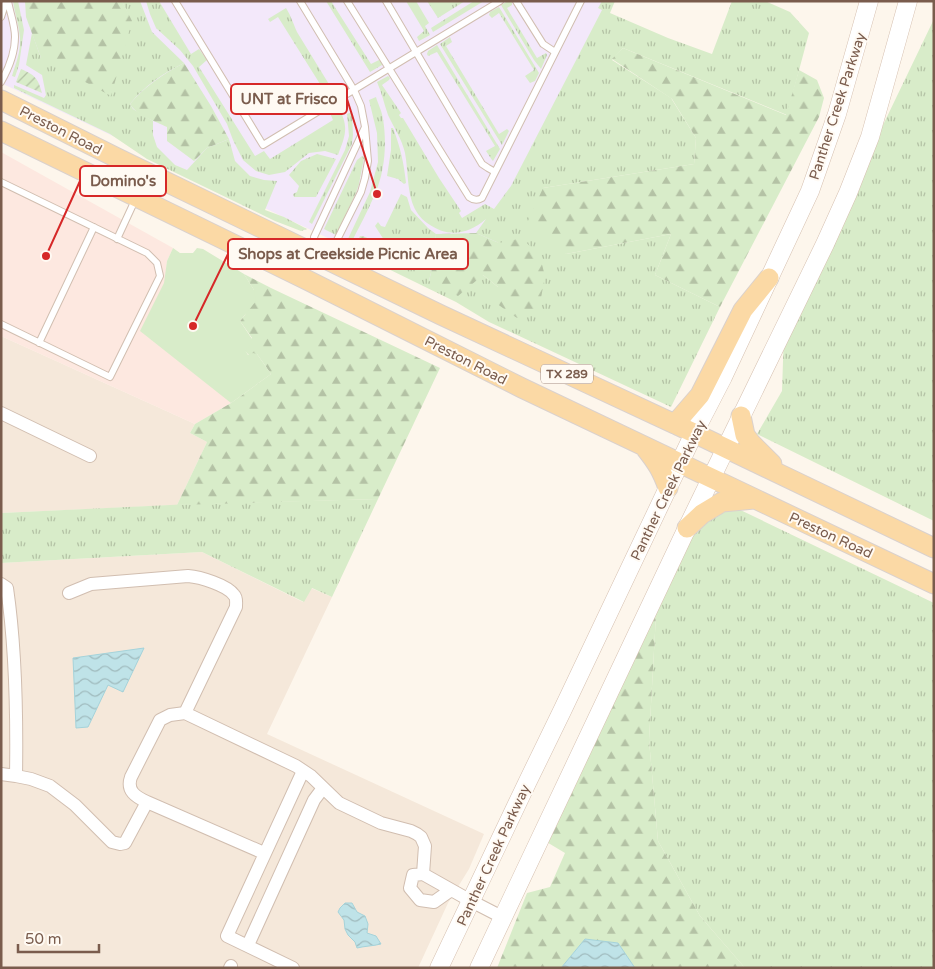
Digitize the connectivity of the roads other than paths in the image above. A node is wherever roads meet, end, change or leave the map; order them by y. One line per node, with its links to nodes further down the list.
1 (7, 1): 11 (lane); 15 (lane)
2 (175, 1): 16 (lane)
3 (300, 1): 16 (lane)
4 (347, 1): 14 (lane)
5 (386, 1): 12 (lane)
6 (500, 1): 12 (lane)
7 (516, 1): 13 (lane)
8 (580, 1): 13 (lane)
9 (869, 1): 26 (main road, Panther Creek Parkway)
10 (908, 1): 31 (main road)
11 (1, 17)
12 (417, 52): 14 (lane); 20 (lane)
13 (555, 52): 20 (lane)
14 (388, 69): 16 (lane); 20 (lane)
15 (1, 82)
16 (354, 90): 18 (lane)
17 (1, 100): 25 (main road, Preston Road / TX 289)
18 (365, 127): 25 (lane); 25 (lane)
19 (1, 131): 22 (main road, Preston Road / TX 289)
20 (495, 172)
21 (1, 182): 23 (lane)
22 (137, 197): 24 (lane); 27 (main road, Preston Road / TX 289)
23 (94, 228): 24 (lane); 29 (lane)
24 (117, 239): 29 (lane)
25 (318, 256): 27 (main road); 32 (main road, Preston Road / TX 289)
26 (769, 278): 32 (main road); 33 (main road, Panther Creek Parkway)
27 (306, 280): 34 (main road, Preston Road / TX 289)
28 (1, 324): 29 (lane)
29 (39, 343)
30 (1, 413): 36 (street)
31 (741, 416): 35 (main road); 39 (main road)
32 (675, 424): 33 (main road, Preston Road / TX 289)
33 (694, 433): 35 (main road, Preston Road / TX 289); 37 (main road, Panther Creek Parkway)
34 (644, 446): 37 (main road, Preston Road / TX 289); 40 (main road)
35 (726, 448): 38 (main road); 39 (main road, Preston Road / TX 289)
36 (90, 456)
37 (680, 463): 38 (main road, Preston Road / TX 289); 40 (main road, Panther Creek Parkway)
38 (711, 478): 41 (main road, Preston Road / TX 289); 42 (main road)
39 (788, 478): 43 (main road, Preston Road / TX 289)
40 (668, 488): 56 (main road, Panther Creek Parkway)
41 (754, 499): 42 (main road); 45 (main road, Preston Road / TX 289)
42 (687, 528): 57 (main road)
43 (934, 548)
44 (1, 584): 50 (street)
45 (934, 584)
46 (69, 593): 47 (street)
47 (185, 713): 48 (street); 52 (street)
48 (303, 770): 51 (street); 53 (street)
49 (1, 774): 50 (street)
50 (16, 776): 52 (street)
51 (323, 788): 54 (street); 58 (street)
52 (147, 802): 53 (street)
53 (264, 853): 58 (street)
54 (423, 874): 55 (street); 55 (street)
55 (451, 890): 56 (street)
56 (471, 901): 57 (street); 60 (main road, Panther Creek Parkway)
57 (502, 917): 61 (main road)
58 (248, 946): 59 (street)
59 (292, 968)
60 (439, 968)
61 (479, 968)

